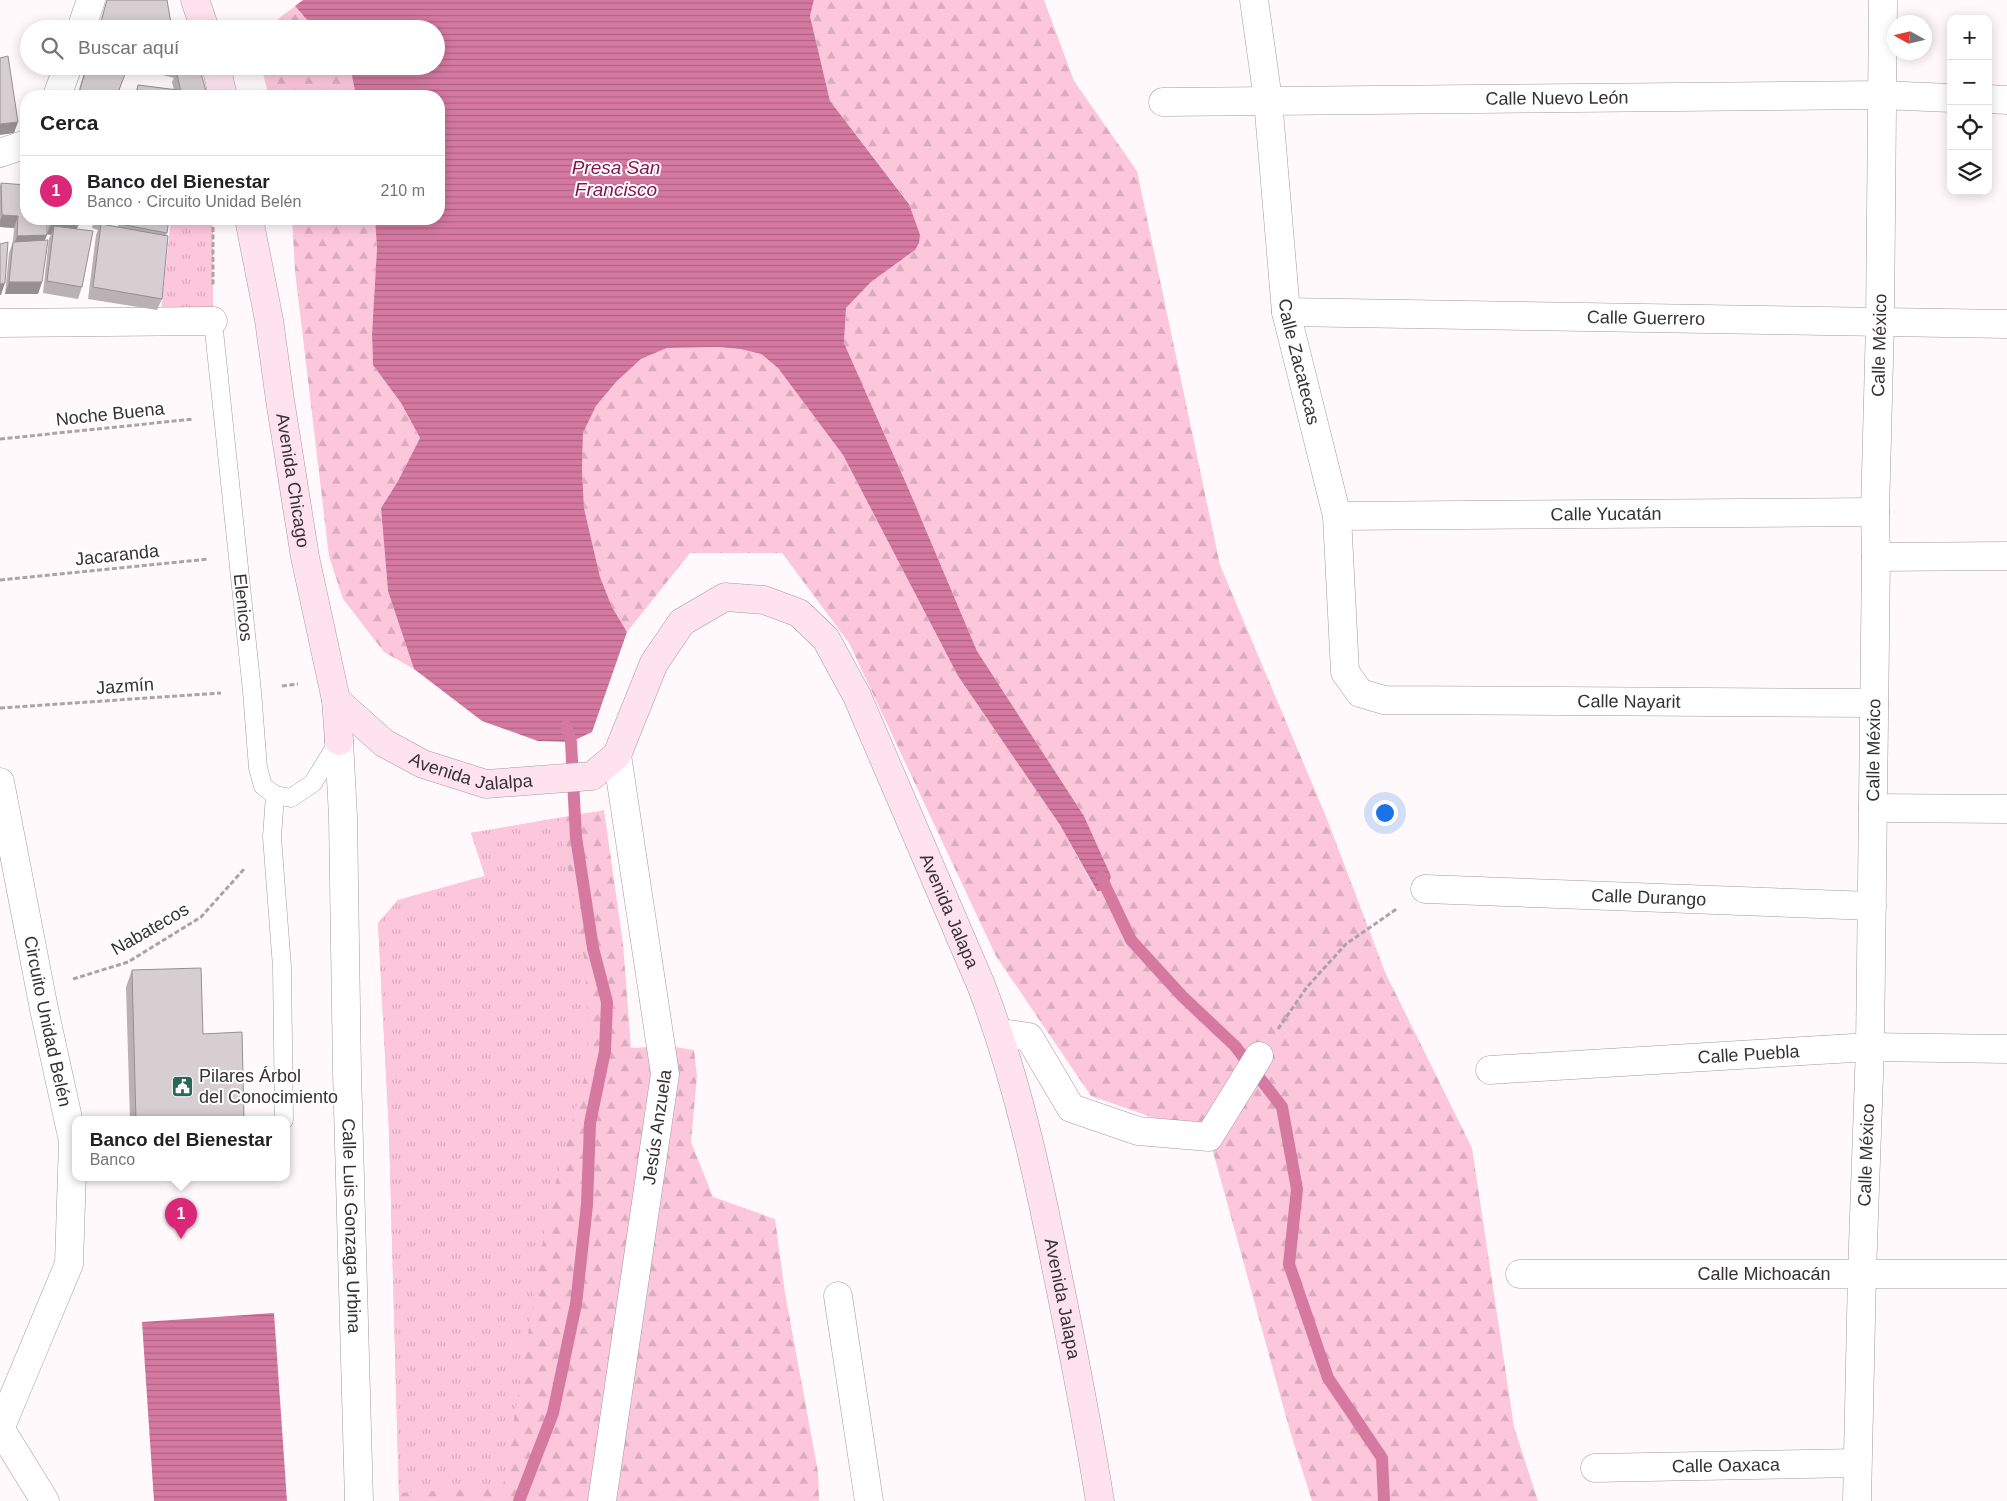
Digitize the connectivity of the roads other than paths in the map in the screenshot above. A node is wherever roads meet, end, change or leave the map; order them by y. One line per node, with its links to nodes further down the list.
1 (91, 0): 5 (street)
2 (195, 0): 6 (street)
3 (1254, 0): 14 (street, Calle Zacatecas)
4 (1883, 0): 11 (street, Calle México)
5 (84, 20)
6 (202, 20)
7 (65, 75): 9 (street)
8 (218, 75): 10 (street)
9 (59, 90)
10 (222, 90)
11 (1881, 95): 12 (street, Calle Nuevo León); 14 (street, Calle Nuevo León); 23 (street, Calle México)
12 (1947, 98)
13 (1992, 99): 15 (street)
14 (1268, 100): 16 (street, Calle Nuevo León); 20 (street, Calle Zacatecas)
15 (2007, 100)
16 (1163, 102)
17 (20, 146): 18 (street)
18 (0, 153)
19 (250, 225): 29 (street, Avenida Chicago)
20 (1286, 312): 23 (street, Calle Guerrero); 26 (street, Calle Zacatecas)
21 (213, 321): 22 (street); 35 (lane, Elenicos)
22 (0, 323)
23 (1880, 323): 24 (street, Calle Guerrero); 25 (street, Calle México)
24 (2007, 324)
25 (1875, 512): 26 (street, Calle Yucatán); 28 (street, Calle México)
26 (1337, 516): 30 (street, Calle Zacatecas)
27 (2007, 556): 28 (street)
28 (1876, 557): 31 (street, Calle México)
29 (333, 690): 32 (street, Avenida Chicago); 33 (street, Avenida Jalalpa)
30 (1384, 700): 31 (street, Calle Nayarit)
31 (1874, 703): 36 (street, Calle México)
32 (339, 740): 35 (lane); 56 (street, Calle Luis Gonzaga Urbina)
33 (617, 755): 40 (street, Avenida Jalapa); 57 (street, Jesús Anzuela)
34 (0, 782): 46 (street, Circuito Unidad Belén)
35 (275, 795): 45 (lane)
36 (1873, 808): 37 (street); 39 (street, Calle México)
37 (2007, 809)
38 (1425, 889): 39 (street, Calle Durango)
39 (1872, 906): 41 (street, Calle México)
40 (1000, 1033): 43 (street); 59 (street, Avenida Jalapa)
41 (1870, 1047): 42 (street, Calle Puebla); 44 (street, Calle Puebla); 48 (street, Calle México)
42 (2007, 1048)
43 (1259, 1056)
44 (1490, 1070)
45 (284, 1116)
46 (72, 1136)
47 (72, 1172): 52 (street, Circuito Unidad Belén)
48 (1862, 1273): 49 (street, Calle Michoacán); 50 (street, Calle Michoacán); 53 (street, Calle México)
49 (1520, 1274)
50 (2007, 1274)
51 (838, 1296): 58 (street)
52 (0, 1428): 55 (street)
53 (1857, 1463): 54 (street, Calle Oaxaca); 60 (street, Calle México)
54 (1595, 1468)
55 (45, 1501)
56 (359, 1501)
57 (602, 1501)
58 (870, 1501)
59 (1100, 1501)
60 (1857, 1501)

